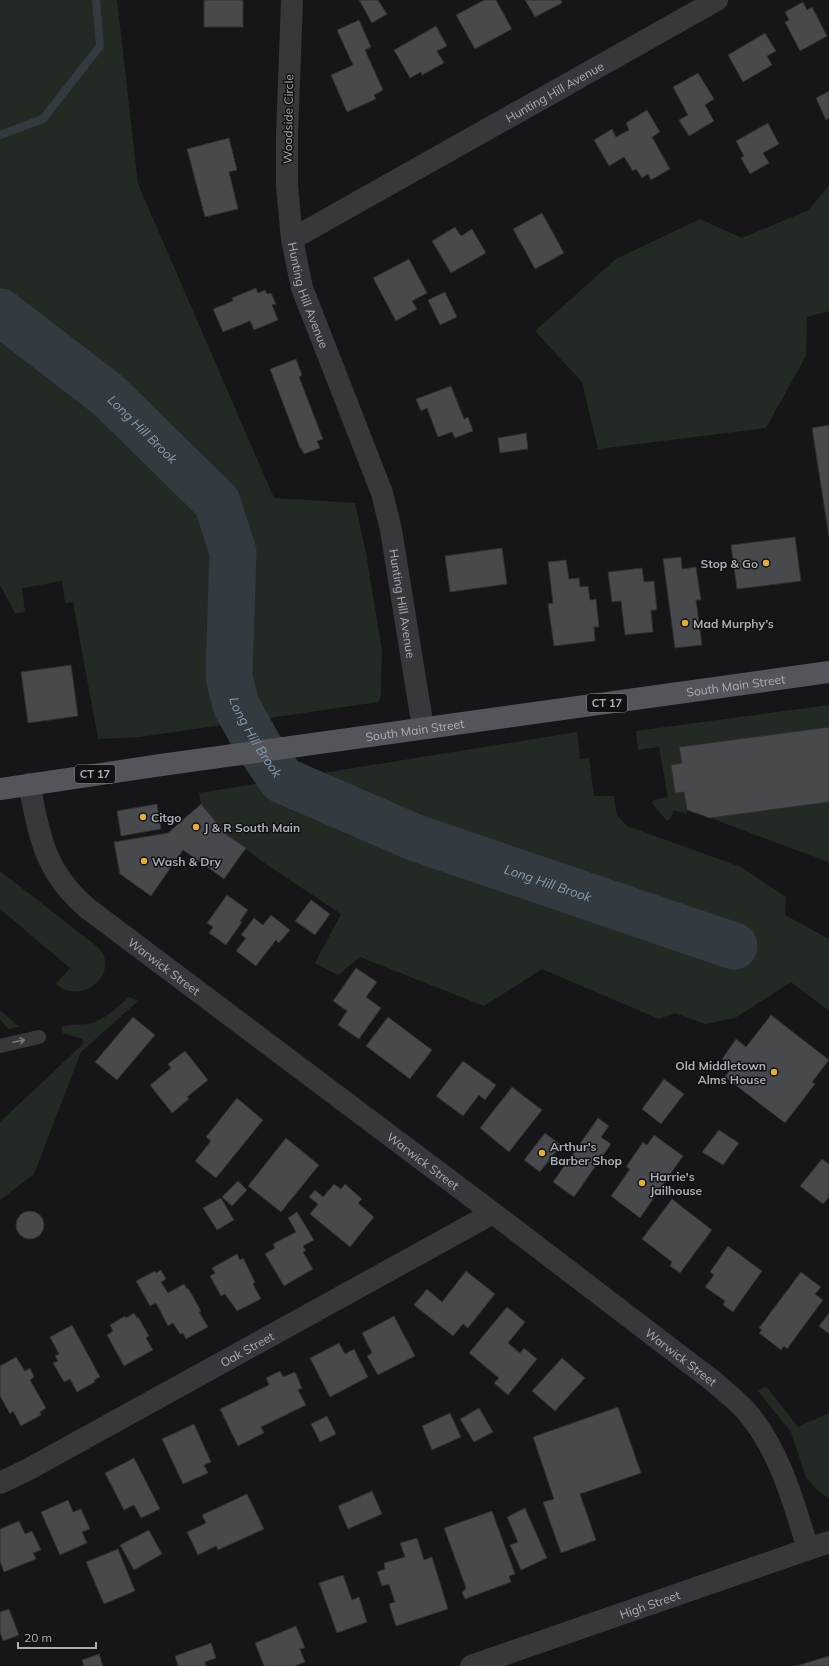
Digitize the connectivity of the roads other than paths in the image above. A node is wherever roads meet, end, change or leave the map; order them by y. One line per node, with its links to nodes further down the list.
1 (292, 0): 3 (street, Woodside Circle)
2 (717, 0): 3 (street, Hunting Hill Avenue)
3 (292, 239): 5 (street, Hunting Hill Avenue)
4 (829, 672): 5 (main road, South Main Street / CT 17)
5 (424, 728): 6 (main road, South Main Street / CT 17)
6 (29, 784): 7 (main road, South Main Street / CT 17); 10 (street, Warwick Street)
7 (0, 788)
8 (39, 1037): 9 (lane, one-way to 8)
9 (0, 1046)
10 (493, 1213): 11 (street, Oak Street); 13 (street, Warwick Street)
11 (0, 1483)
12 (829, 1542): 13 (street, High Street)
13 (808, 1549): 14 (street, High Street)
14 (471, 1666)

